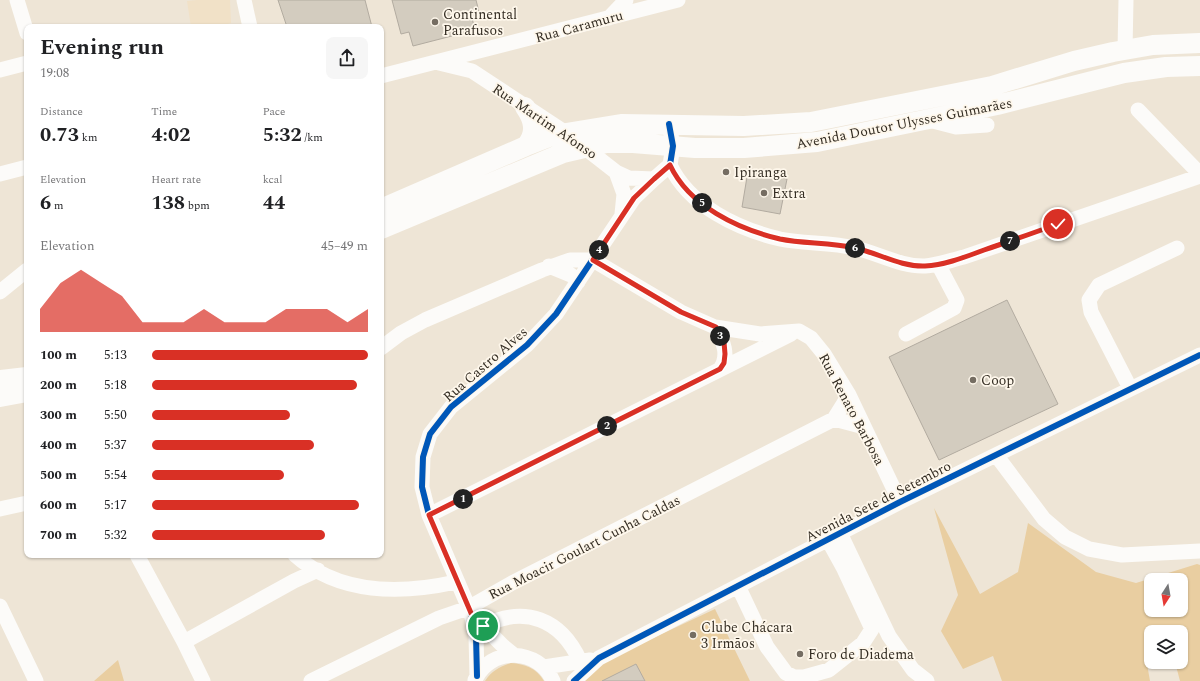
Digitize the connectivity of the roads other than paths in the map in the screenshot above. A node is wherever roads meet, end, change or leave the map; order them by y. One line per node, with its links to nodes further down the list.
1 (17, 0): 7 (street)
2 (244, 0): 8 (street)
3 (626, 0): 6 (street)
4 (678, 0): 6 (street, Rua Caramuru)
5 (1126, 0): 10 (street)
6 (608, 18): 11 (street, Rua Caramuru)
7 (24, 24)
8 (249, 24)
9 (1200, 43): 10 (main road, Avenida Doutor Ulysses Guimarães)
10 (1125, 50): 23 (main road, Avenida Doutor Ulysses Guimarães)
11 (481, 51): 13 (street, Rua Caramuru); 18 (street)
12 (1200, 58): 16 (main road)
13 (436, 62): 18 (street, Rua Martim Afonso); 19 (street, Rua Caramuru)
14 (24, 64): 17 (street)
15 (1200, 66): 16 (main road, Avenida Doutor Ulysses Guimarães)
16 (1166, 67): 22 (main road, Avenida Doutor Ulysses Guimarães)
17 (0, 70)
18 (472, 71): 20 (street, Rua Martim Afonso)
19 (384, 75)
20 (525, 107): 25 (street, Rua Martim Afonso); 26 (main road)
21 (1138, 110): 33 (street)
22 (929, 120): 24 (street); 27 (main road, Avenida Doutor Ulysses Guimarães)
23 (669, 124): 25 (main road, Avenida Doutor Ulysses Guimarães); 27 (street)
24 (986, 125)
25 (566, 133): 26 (main road, Avenida Doutor Ulysses Guimarães); 28 (street, Rua Martim Afonso)
26 (526, 146): 35 (main road, Avenida Doutor Ulysses Guimarães)
27 (673, 146): 28 (main road, Avenida Doutor Ulysses Guimarães); 29 (street)
28 (585, 147): 31 (street, Rua Martim Afonso); 37 (main road, Avenida Doutor Ulysses Guimarães)
29 (670, 165): 34 (street, Rua Castro Alves); 40 (street)
30 (24, 168): 32 (street)
31 (616, 172): 34 (street, Rua Martim Afonso); 36 (street, Rua Castro Alves)
32 (0, 174)
33 (1200, 175): 40 (street)
34 (654, 179): 36 (street, Rua Castro Alves)
35 (384, 207)
36 (622, 215): 39 (street, Rua Castro Alves)
37 (384, 228)
38 (1177, 248): 53 (street)
39 (593, 260): 41 (street); 43 (street, Rua Castro Alves); 45 (street)
40 (938, 264): 47 (street)
41 (549, 266): 43 (street); 48 (street)
42 (24, 272): 44 (street)
43 (578, 282): 63 (street, Rua Castro Alves)
44 (0, 292)
45 (716, 327): 46 (street); 50 (street)
46 (798, 331): 50 (street); 55 (street, Rua Renato Barbosa)
47 (906, 334)
48 (384, 346)
49 (1200, 355): 53 (street, Avenida Sete de Setembro)
50 (720, 369): 63 (street)
51 (24, 377): 52 (main road)
52 (0, 380)
53 (1130, 388): 59 (street, Avenida Sete de Setembro)
54 (24, 393): 56 (main road)
55 (849, 395): 57 (street); 58 (street, Rua Renato Barbosa)
56 (0, 397)
57 (834, 419): 58 (street); 72 (street, Rua Moacir Goulart Cunha Caldas)
58 (864, 428): 60 (street, Rua Renato Barbosa)
59 (996, 454): 60 (street, Avenida Sete de Setembro); 65 (street)
60 (900, 502): 64 (street, Avenida Sete de Setembro)
61 (24, 504): 62 (street)
62 (0, 508)
63 (429, 515): 69 (street, Rua Castro Alves)
64 (834, 536): 70 (street, Avenida Sete de Setembro); 70 (street); 85 (street)
65 (1200, 551)
66 (139, 558): 74 (street)
67 (297, 558): 68 (street)
68 (318, 570): 69 (street); 74 (street)
69 (456, 582): 72 (street, Rua Castro Alves)
70 (738, 586): 76 (street, Avenida Sete de Setembro)
71 (0, 606): 80 (street)
72 (470, 610): 73 (street, Rua Castro Alves); 79 (street, Rua Castro Alves); 82 (street, Rua Moacir Goulart Cunha Caldas)
73 (483, 626): 75 (street, Rua Castro Alves); 77 (street)
74 (184, 642): 81 (street)
75 (514, 655): 78 (street); 79 (street)
76 (599, 658): 77 (street, Avenida Sete de Setembro); 84 (street, Avenida Sete de Setembro)
77 (580, 661): 78 (street, Avenida Sete de Setembro)
78 (544, 667): 83 (street)
79 (476, 678)
80 (36, 681)
81 (203, 681)
82 (311, 681)
83 (553, 681)
84 (574, 681)
85 (927, 681)

